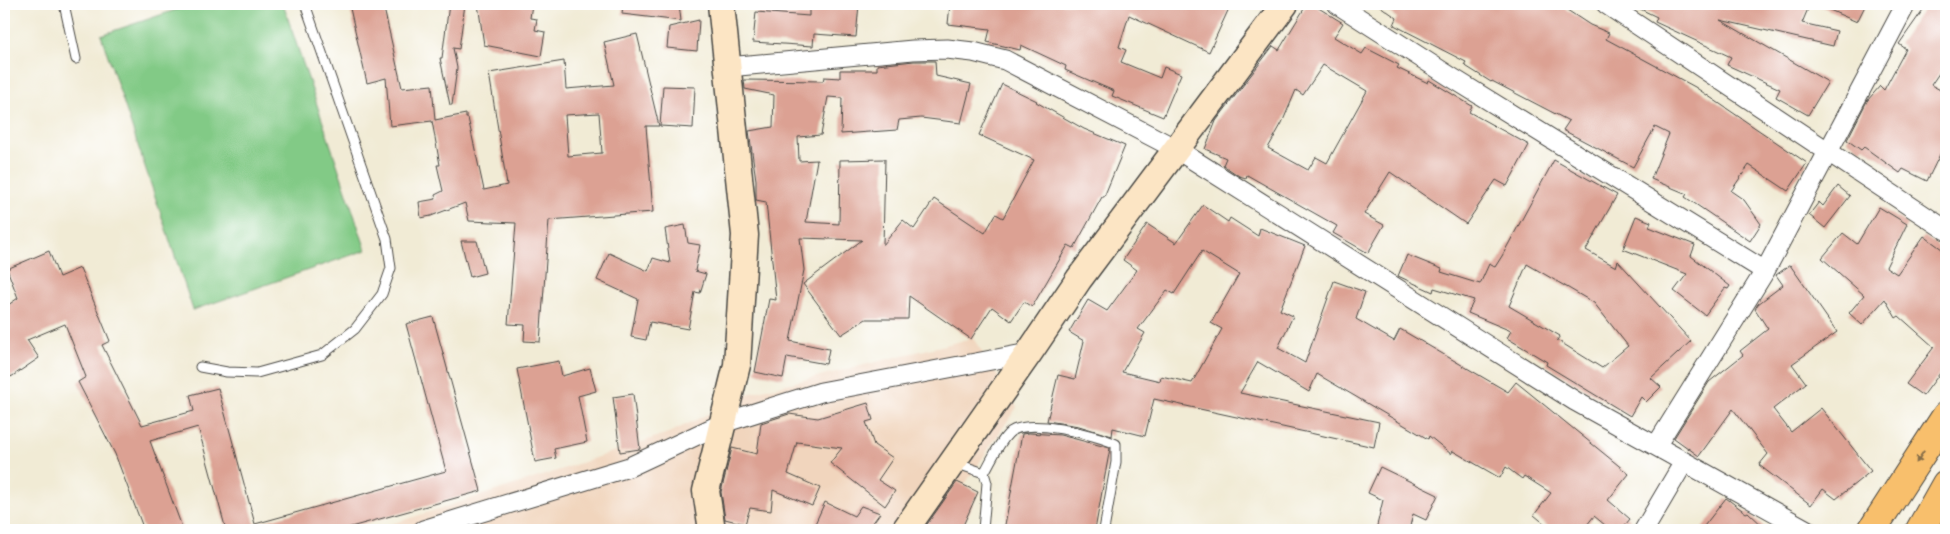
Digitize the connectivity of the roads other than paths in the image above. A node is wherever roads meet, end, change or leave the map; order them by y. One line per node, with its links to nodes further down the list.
1 (64, 4): 8 (lane)
2 (305, 4): 15 (lane)
3 (722, 4): 9 (street)
4 (1285, 4): 10 (street)
5 (1337, 4): 13 (street)
6 (1606, 4): 11 (street)
7 (1906, 4): 11 (street)
8 (76, 59)
9 (728, 67): 10 (street); 17 (street)
10 (1176, 150): 14 (street); 18 (street)
11 (1829, 151): 12 (street); 13 (street)
12 (1946, 230)
13 (1765, 271): 18 (street)
14 (1029, 353): 17 (street); 19 (street)
15 (200, 367)
16 (1946, 416): 30 (main road, one-way to 30)
17 (723, 423): 23 (street); 24 (street)
18 (1656, 446): 20 (street)
19 (953, 462): 21 (lane); 25 (street)
20 (1684, 462): 28 (street); 29 (street)
21 (984, 474): 26 (lane); 27 (lane)
22 (1946, 484): 31 (main road)
23 (423, 530)
24 (712, 530)
25 (905, 530)
26 (983, 530)
27 (1104, 530)
28 (1644, 530)
29 (1807, 530)
30 (1872, 530)
31 (1920, 530)

